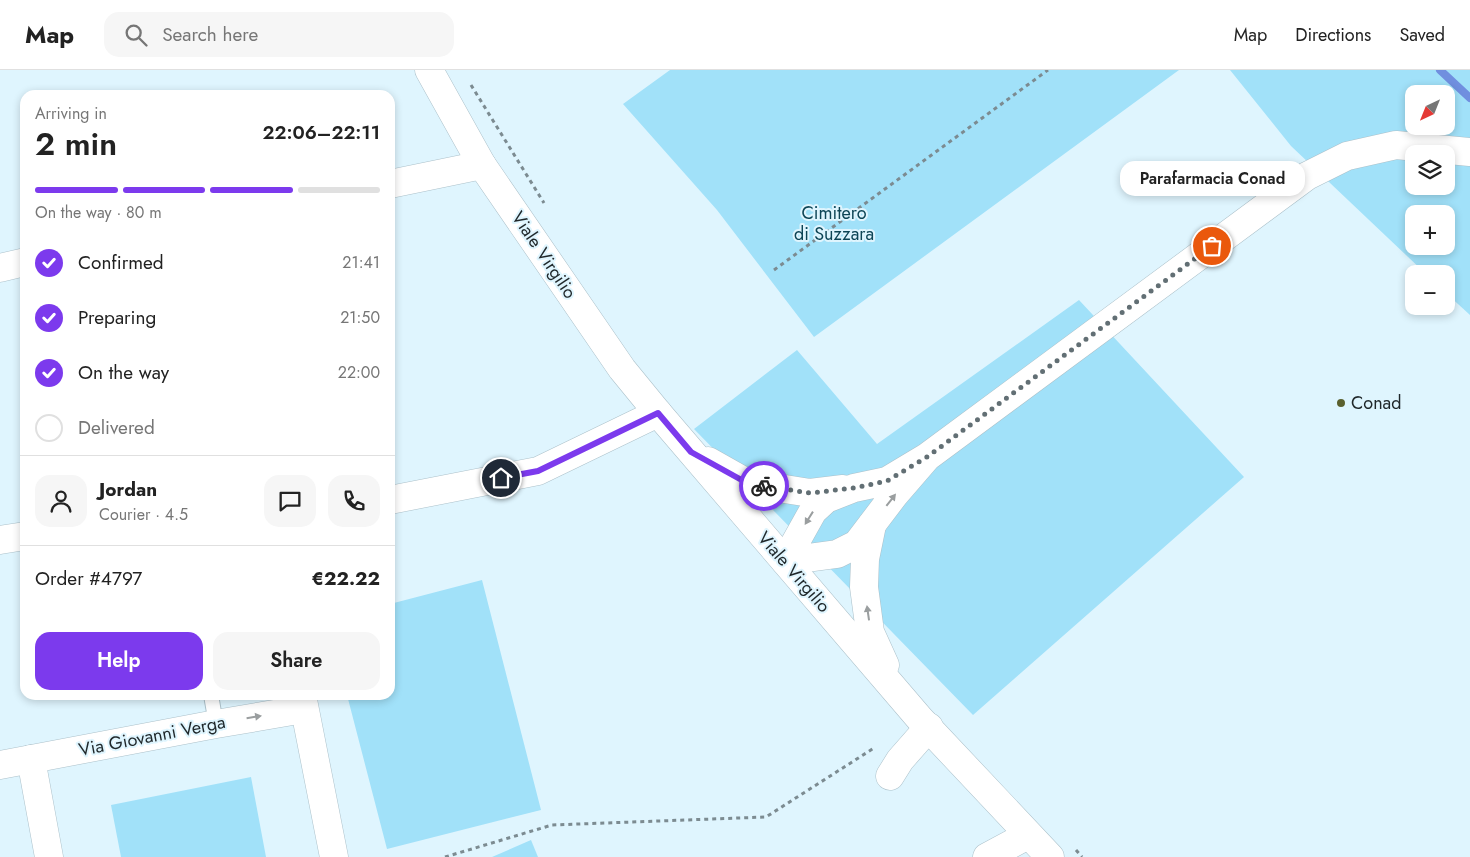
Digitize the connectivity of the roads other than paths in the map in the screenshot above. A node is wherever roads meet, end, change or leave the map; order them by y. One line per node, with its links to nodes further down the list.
1 (429, 70): 3 (street, Viale Virgilio)
2 (1470, 152): 9 (street)
3 (482, 165): 4 (street); 7 (street, Viale Virgilio)
4 (395, 183)
5 (20, 263): 6 (street)
6 (0, 268)
7 (658, 413): 8 (street, Viale Virgilio); 11 (street)
8 (691, 452): 10 (street); 15 (street, Viale Virgilio)
9 (927, 457): 10 (street); 12 (street, one-way to 9)
10 (854, 488): 15 (street, one-way to 15)
11 (395, 499)
12 (872, 525): 15 (street); 16 (street, one-way to 12)
13 (20, 537): 14 (street)
14 (0, 540)
15 (785, 561): 16 (street, Viale Virgilio)
16 (897, 691): 20 (street, Viale Virgilio)
17 (212, 700): 19 (lane)
18 (303, 702): 19 (street, Via Giovanni Verga, one-way to 18); 26 (street)
19 (216, 724): 21 (street, Via Giovanni Verga)
20 (929, 727): 23 (street); 24 (street, Viale Virgilio)
21 (32, 759): 22 (street, Via Giovanni Verga); 25 (street)
22 (0, 765)
23 (890, 776)
24 (1028, 835): 27 (street); 28 (street, Viale Virgilio)
25 (49, 857)
26 (334, 857)
27 (987, 857)
28 (1050, 857)

